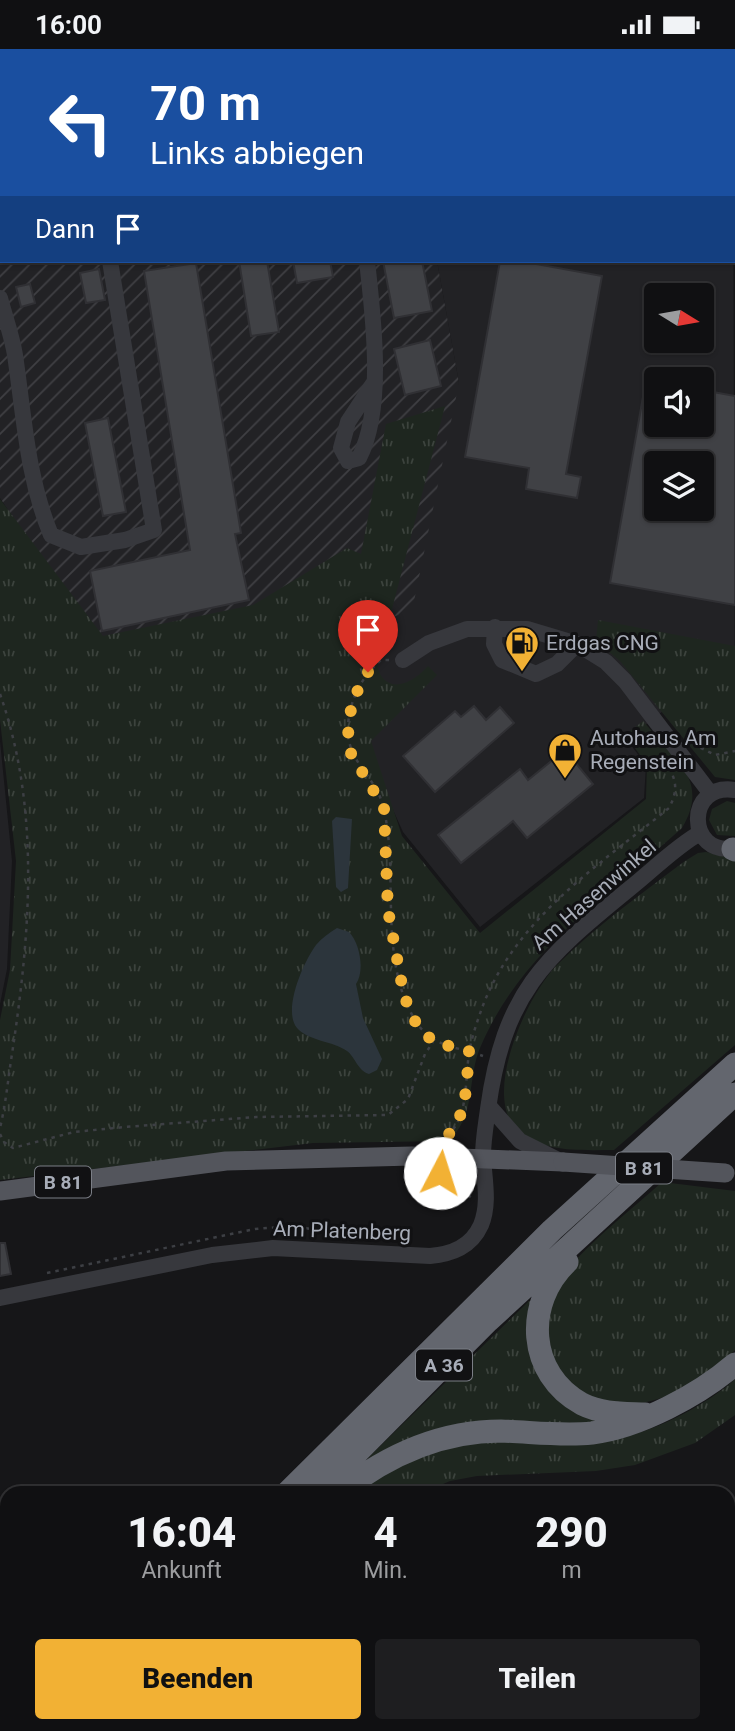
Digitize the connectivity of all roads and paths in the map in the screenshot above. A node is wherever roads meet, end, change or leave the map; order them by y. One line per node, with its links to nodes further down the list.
1 (110, 263): 3 (street)
2 (367, 263): 4 (street)
3 (0, 298)
4 (374, 381)
5 (495, 627): 6 (street); 6 (street); 7 (street)
6 (577, 644): 9 (street)
7 (403, 660): 15 (path)
8 (0, 694): 20 (path)
9 (669, 737): 10 (path); 12 (street); 16 (path)
10 (735, 751)
11 (735, 790): 12 (street)
12 (711, 794): 13 (street)
13 (701, 833): 14 (street); 19 (street, Am Hasenwinkel)
14 (734, 849)
15 (433, 1042): 16 (path); 21 (path)
16 (469, 1051): 22 (path)
17 (735, 1064): 34 (highway, A 36)
18 (735, 1094): 29 (highway, A 36)
19 (489, 1106): 23 (street, Am Hasenwinkel); 24 (street)
20 (0, 1128)
21 (0, 1134)
22 (441, 1157): 23 (main road, B 81); 26 (main road, B 81); 27 (path)
23 (483, 1157): 24 (main road, B 81); 31 (street, Am Platenberg)
24 (563, 1162): 25 (main road, B 81, bridge)
25 (730, 1173)
26 (0, 1191)
27 (473, 1202)
28 (372, 1239): 30 (path)
29 (574, 1240): 33 (highway); 35 (highway, A 36)
30 (40, 1275)
31 (0, 1299)
32 (735, 1364): 33 (highway)
33 (648, 1415): 36 (highway)
34 (294, 1486)
35 (324, 1486)
36 (350, 1486)

